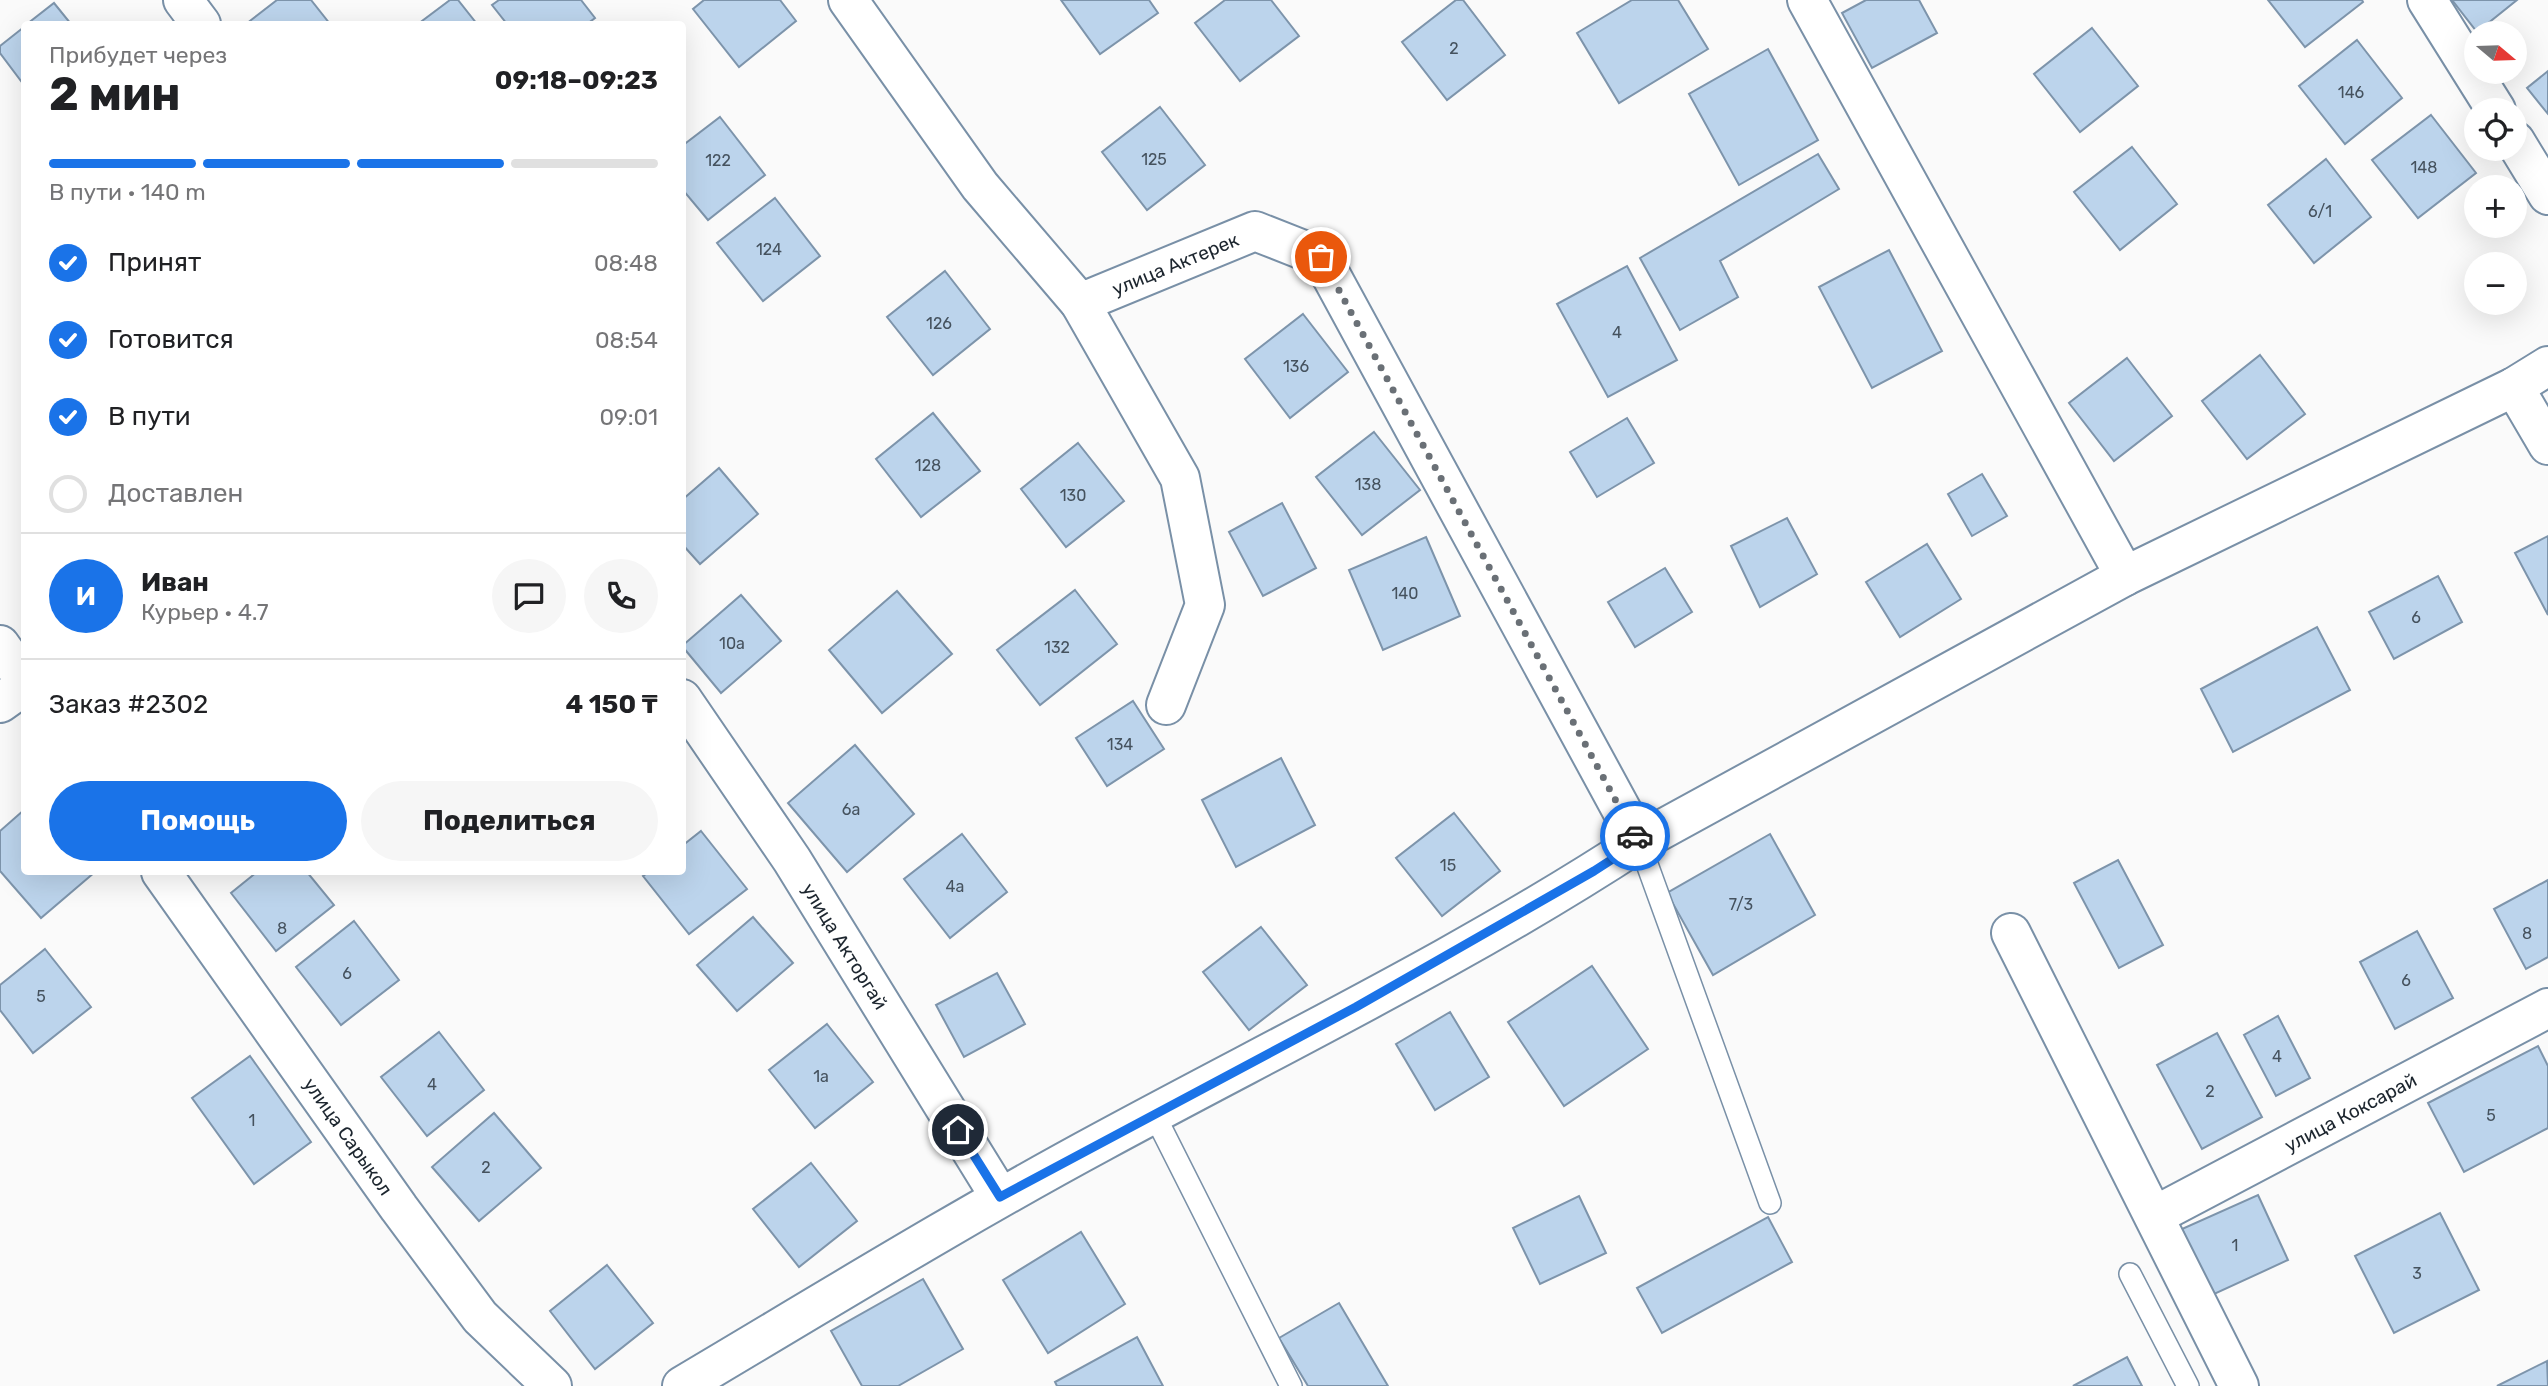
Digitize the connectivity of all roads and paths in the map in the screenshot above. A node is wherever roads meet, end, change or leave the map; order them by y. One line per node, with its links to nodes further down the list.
1 (183, 0): 5 (street)
2 (848, 0): 9 (street)
3 (1807, 0): 13 (street)
4 (2427, 0): 6 (street)
5 (199, 21)
6 (2488, 98)
7 (2527, 161): 8 (street)
8 (2548, 195)
9 (1080, 303): 19 (street); 20 (street, улица Актерек)
10 (2548, 366): 11 (street)
11 (2514, 387): 12 (street); 13 (street)
12 (2548, 445)
13 (2125, 576): 20 (street)
14 (0, 645): 15 (street)
15 (21, 675)
16 (21, 689): 17 (street)
17 (0, 703)
18 (686, 705): 25 (street, улица Акторгай)
19 (1166, 705)
20 (1639, 842): 24 (street); 26 (lane)
21 (163, 875): 29 (street, улица Сарыкол)
22 (2011, 933): 27 (street)
23 (2548, 1008): 27 (street, улица Коксарай)
24 (1154, 1114): 25 (street); 31 (lane)
25 (1000, 1197): 30 (street)
26 (1770, 1203)
27 (2154, 1216): 33 (street)
28 (2130, 1274): 32 (lane)
29 (552, 1386)
30 (682, 1386)
31 (1291, 1386)
32 (2188, 1386)
33 (2239, 1386)

